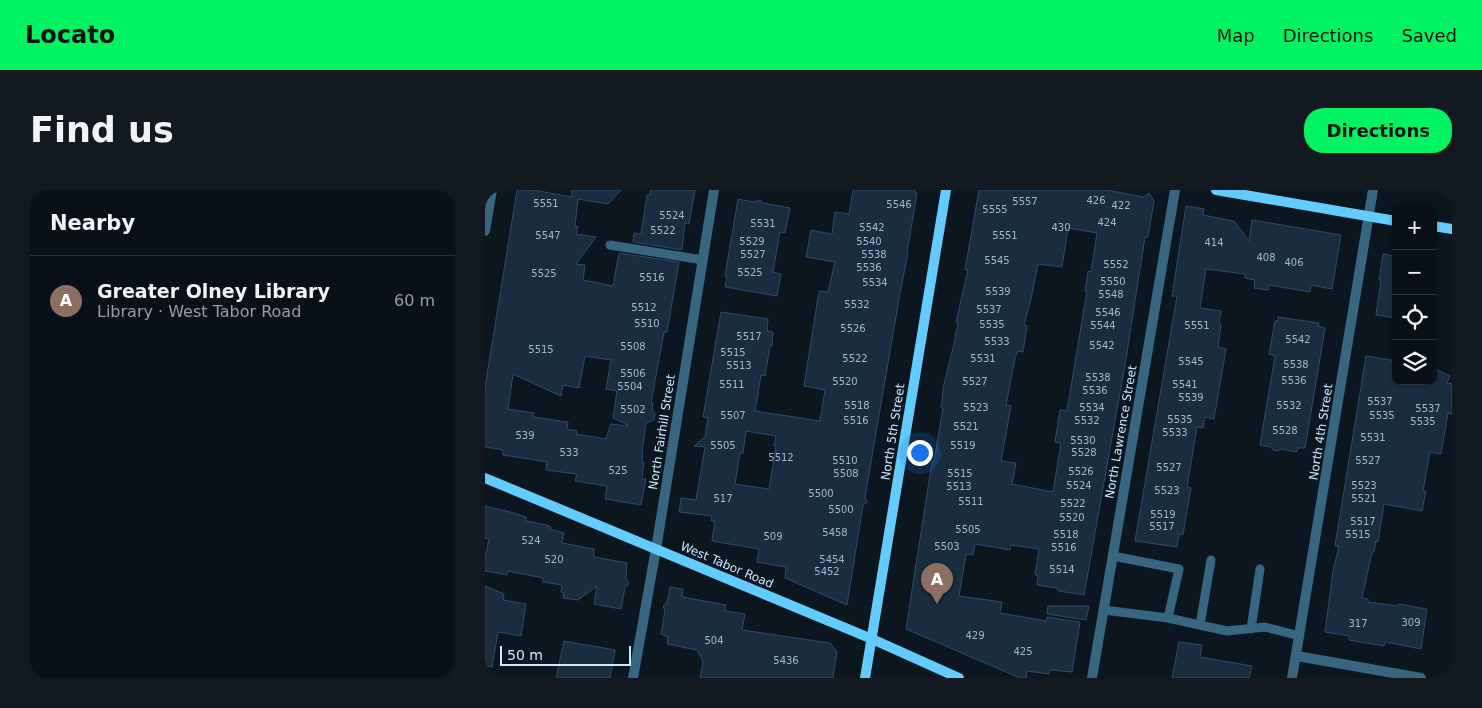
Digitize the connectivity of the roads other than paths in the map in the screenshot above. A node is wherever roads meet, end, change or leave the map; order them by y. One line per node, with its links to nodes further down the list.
1 (492, 190): 12 (street)
2 (714, 190): 14 (street, North Fairhill Street)
3 (946, 190): 25 (street, North 5th Street)
4 (1175, 190): 17 (street, North Lawrence Street)
5 (1216, 190): 7 (street)
6 (1373, 190): 8 (street, North 4th Street)
7 (1250, 193): 8 (street)
8 (1369, 217): 9 (street); 24 (street, North 4th Street)
9 (1392, 220)
10 (1437, 227): 11 (street)
11 (1452, 229)
12 (485, 230)
13 (609, 245): 14 (lane)
14 (703, 260): 16 (street, North Fairhill Street)
15 (485, 478): 16 (street, West Tabor Road)
16 (656, 549): 25 (street, West Tabor Road); 27 (street, North Fairhill Street)
17 (1113, 556): 20 (street, North Lawrence Street); 21 (lane)
18 (1211, 560): 22 (lane)
19 (1260, 569): 23 (lane)
20 (1104, 610): 21 (lane); 30 (street, North Lawrence Street)
21 (1168, 618): 22 (lane)
22 (1200, 625): 23 (lane)
23 (1251, 629): 24 (lane)
24 (1300, 636): 26 (street, North 4th Street)
25 (872, 639): 28 (street, North 5th Street); 29 (street, West Tabor Road)
26 (1297, 656): 31 (street, North 4th Street); 32 (street)
27 (633, 678)
28 (865, 678)
29 (959, 678)
30 (1093, 678)
31 (1293, 678)
32 (1421, 678)

